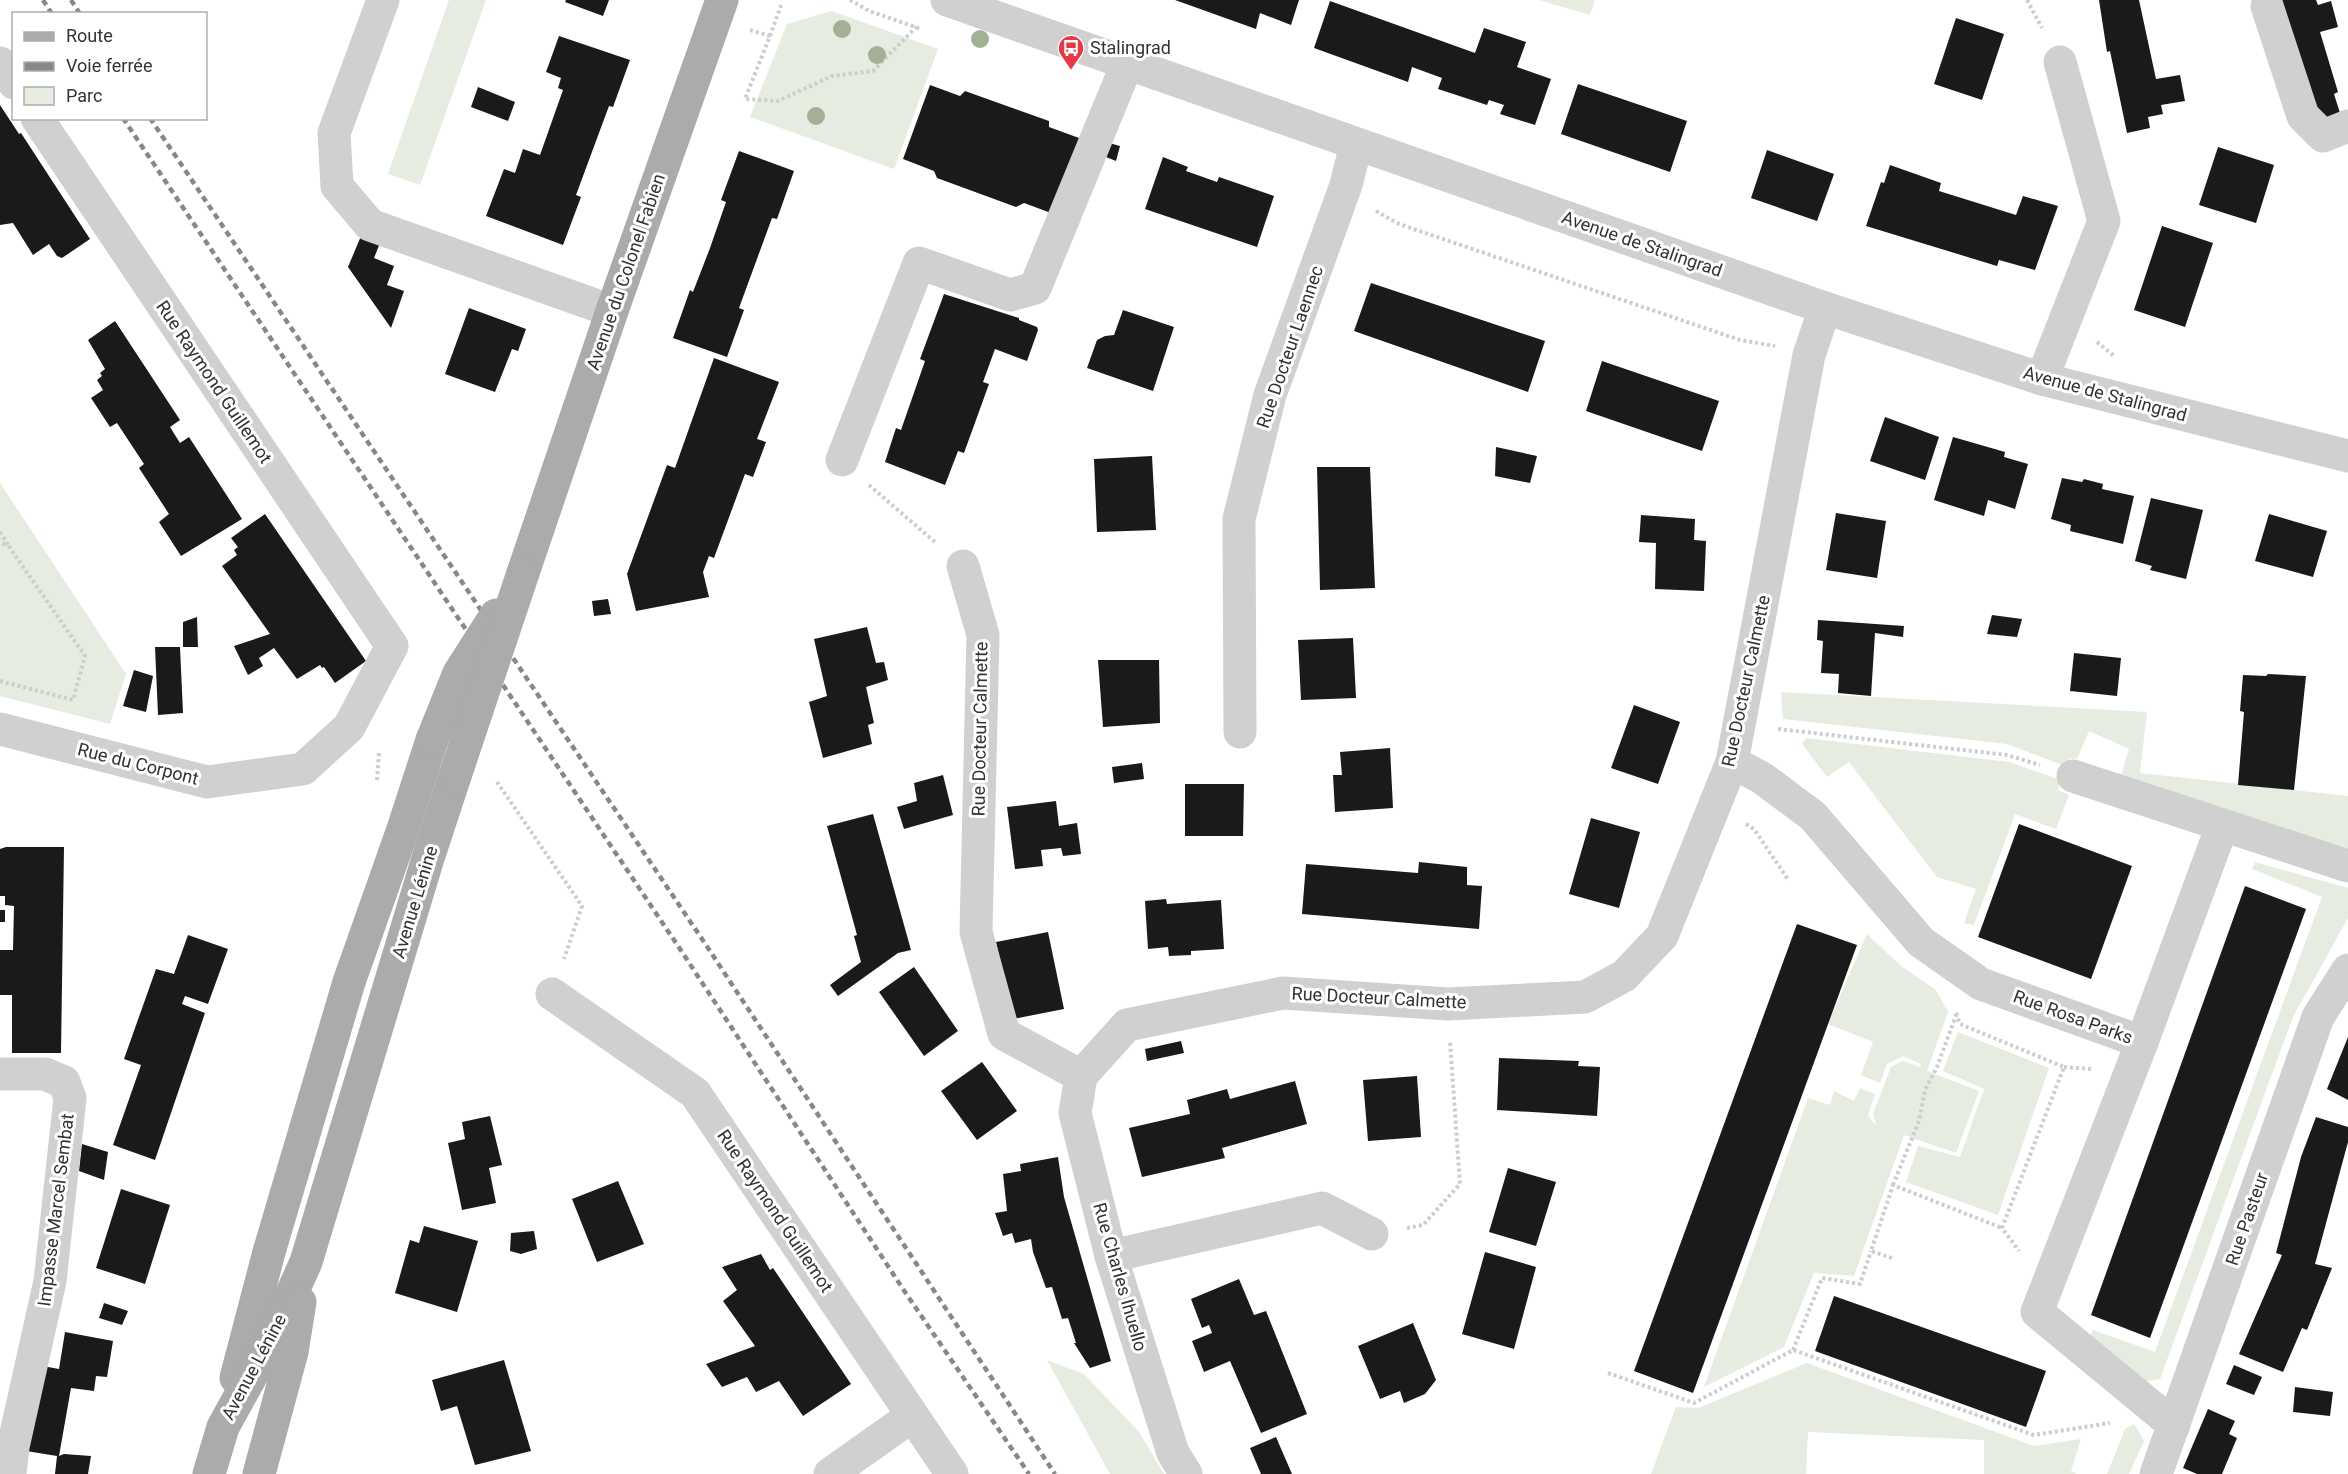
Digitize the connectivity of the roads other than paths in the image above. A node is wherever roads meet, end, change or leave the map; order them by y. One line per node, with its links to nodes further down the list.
1 (383, 0): 13 (street)
2 (947, 0): 7 (street, Avenue de Stalingrad)
3 (2267, 6): 10 (street)
4 (719, 10): 13 (main road, Avenue du Colonel Fabien)
5 (2060, 62): 14 (street)
6 (0, 63): 8 (street)
7 (1127, 64): 11 (street, Avenue de Stalingrad); 16 (street)
8 (12, 80)
9 (38, 120): 19 (street, Rue Raymond Guillemot)
10 (2348, 126)
11 (1356, 145): 12 (street, Avenue de Stalingrad); 21 (street, Rue Docteur Laennec)
12 (1825, 308): 14 (street, Avenue de Stalingrad); 22 (street, Rue Docteur Calmette)
13 (612, 311): 17 (main road, Avenue du Colonel Fabien)
14 (2042, 379): 15 (street, Avenue de Stalingrad)
15 (2348, 456)
16 (842, 460)
17 (528, 559): 33 (main road, Avenue Lénine, bridge); 36 (main road, bridge)
18 (963, 566): 30 (street, Rue Docteur Calmette)
19 (392, 646): 20 (street, Rue du Corpont)
20 (0, 729)
21 (1240, 732)
22 (1732, 762): 28 (street, Rue Rosa Parks); 30 (street, Rue Docteur Calmette)
23 (2073, 776): 24 (street)
24 (2222, 826): 25 (street); 28 (street, Rue Rosa Parks)
25 (2348, 866)
26 (2348, 970): 35 (street, Rue Pasteur)
27 (552, 994): 34 (street, Rue Raymond Guillemot)
28 (2142, 1042): 35 (street)
29 (0, 1074): 37 (street, Impasse Marcel Sembat)
30 (1081, 1076): 32 (street, Rue Charles Ihuello)
31 (1372, 1234): 32 (street)
32 (1111, 1256): 42 (street, Rue Charles Ihuello)
33 (306, 1262): 36 (main road, Avenue Lénine); 39 (main road, Avenue Lénine)
34 (912, 1416): 40 (street); 41 (street, Rue Raymond Guillemot)
35 (2174, 1425): 43 (street, Rue Pasteur)
36 (223, 1427): 38 (main road, Avenue Lénine)
37 (10, 1474)
38 (209, 1474)
39 (260, 1474)
40 (830, 1474)
41 (952, 1474)
42 (1186, 1474)
43 (2156, 1474)

